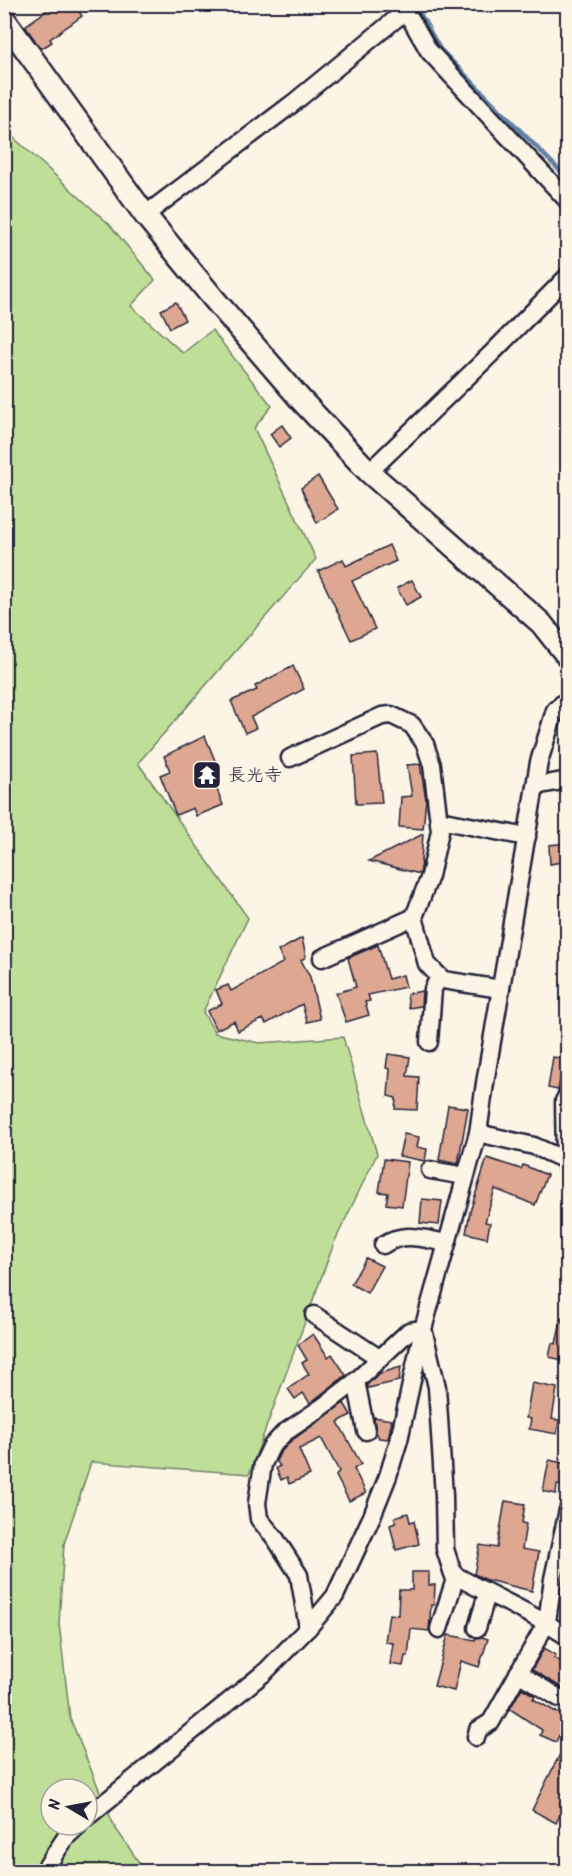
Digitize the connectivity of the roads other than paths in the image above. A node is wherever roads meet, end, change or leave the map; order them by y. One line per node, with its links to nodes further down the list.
1 (408, 7): 3 (street); 4 (street)
2 (4, 19): 4 (street)
3 (567, 201)
4 (145, 215): 6 (street)
5 (567, 276): 6 (street)
6 (369, 472): 7 (street)
7 (567, 657)
8 (567, 699): 11 (street)
9 (290, 758): 12 (street)
10 (567, 780): 11 (street)
11 (535, 786): 13 (street)
12 (439, 820): 13 (street); 14 (street)
13 (527, 837): 17 (street)
14 (414, 917): 15 (street); 16 (street)
15 (322, 958)
16 (439, 977): 17 (street); 18 (street)
17 (501, 989): 20 (street)
18 (429, 1042)
19 (567, 1094): 21 (street)
20 (478, 1133): 21 (street); 23 (street)
21 (566, 1166)
22 (430, 1170): 23 (street)
23 (465, 1176): 24 (street)
24 (447, 1243): 25 (street); 27 (street)
25 (383, 1245)
26 (314, 1315): 28 (street)
27 (423, 1329): 28 (street); 32 (street); 35 (street)
28 (379, 1358): 29 (street)
29 (356, 1381): 30 (street); 35 (street)
30 (366, 1431)
31 (567, 1510): 34 (street)
32 (456, 1576): 33 (street); 37 (street)
33 (487, 1594): 34 (street); 36 (street)
34 (547, 1622): 38 (street); 39 (street)
35 (308, 1628): 42 (street)
36 (477, 1628)
37 (439, 1629)
38 (567, 1637)
39 (518, 1673): 40 (street); 41 (street)
40 (559, 1698)
41 (476, 1737)
42 (99, 1807)
43 (66, 1837): 44 (street)
44 (43, 1872)

